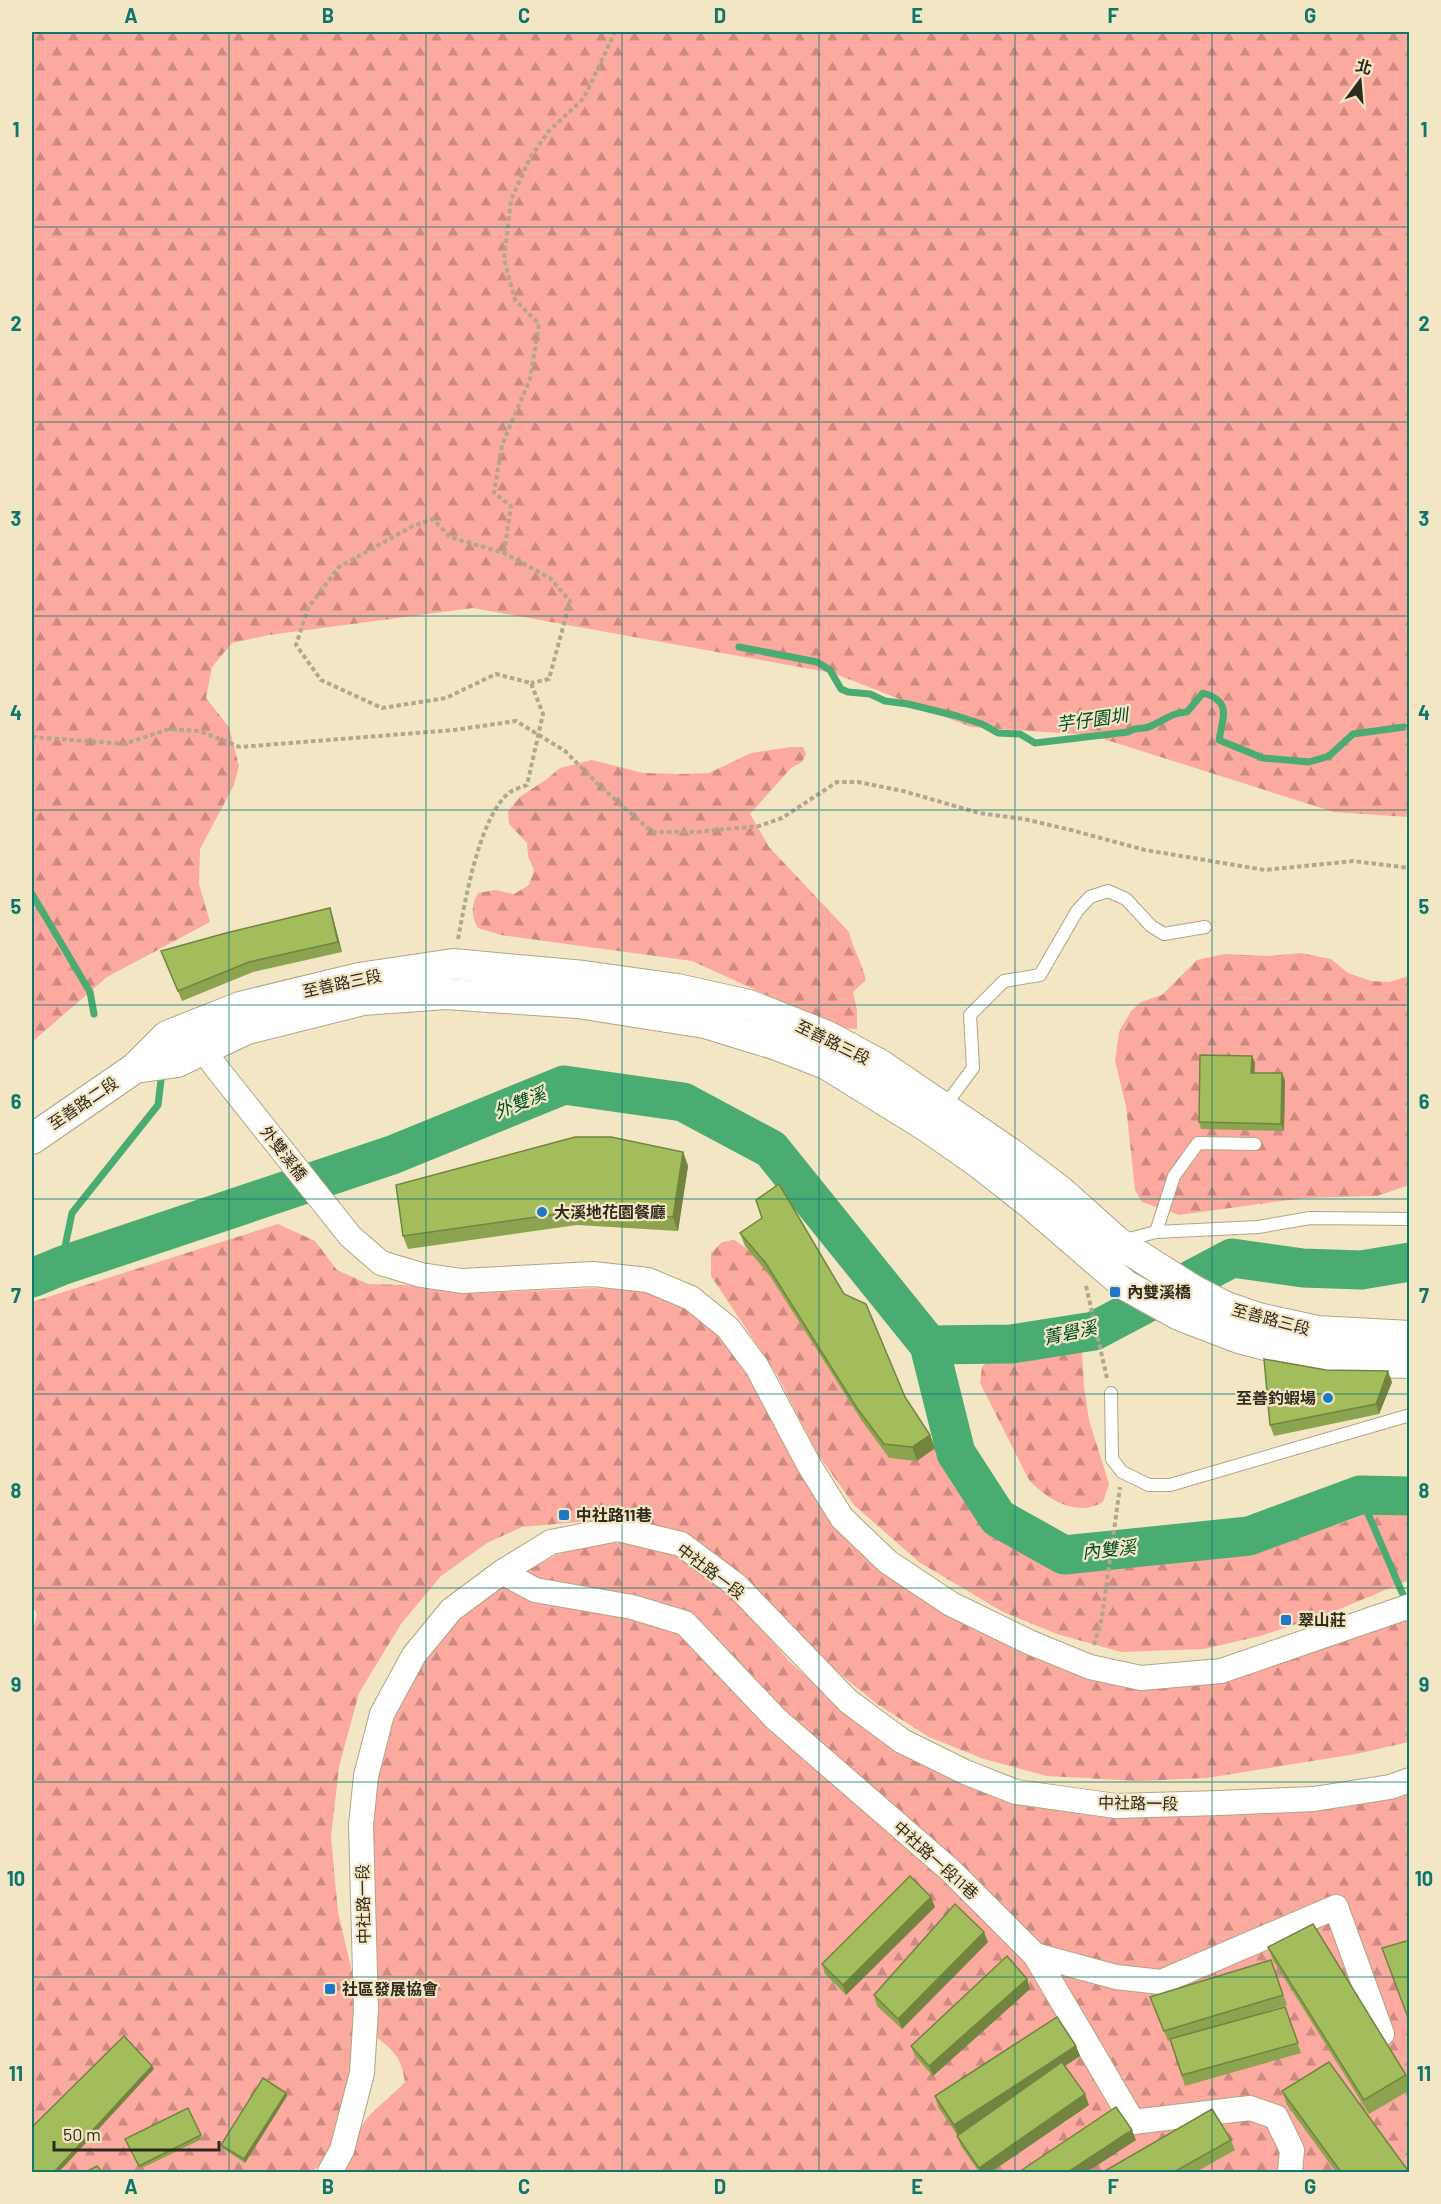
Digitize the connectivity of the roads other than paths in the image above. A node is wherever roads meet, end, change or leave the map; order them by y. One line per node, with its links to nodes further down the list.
1 (1205, 927): 3 (lane)
2 (204, 1049): 3 (street, 至善路三段); 4 (street, 至善路二段); 9 (street, 至善路三段); 15 (street, 外雙溪橋)
3 (944, 1107): 8 (street, 至善路三段)
4 (32, 1138)
5 (1255, 1144): 7 (lane)
6 (1410, 1219): 7 (lane)
7 (1156, 1232): 8 (lane)
8 (1117, 1242): 9 (street, 至善路三段)
9 (1186, 1302): 10 (street, 至善路三段); 11 (street, 至善路三段)
10 (1410, 1336)
11 (1410, 1363)
12 (1110, 1393): 13 (lane)
13 (1410, 1415)
14 (502, 1572): 16 (street, 中社路一段); 17 (street, 中社路一段11巷); 19 (street, 中社路一段)
15 (1410, 1606)
16 (1410, 1779)
17 (1035, 1955): 18 (street); 20 (street, 中社路一段11巷)
18 (1382, 2034)
19 (330, 2172)
20 (1290, 2172)

